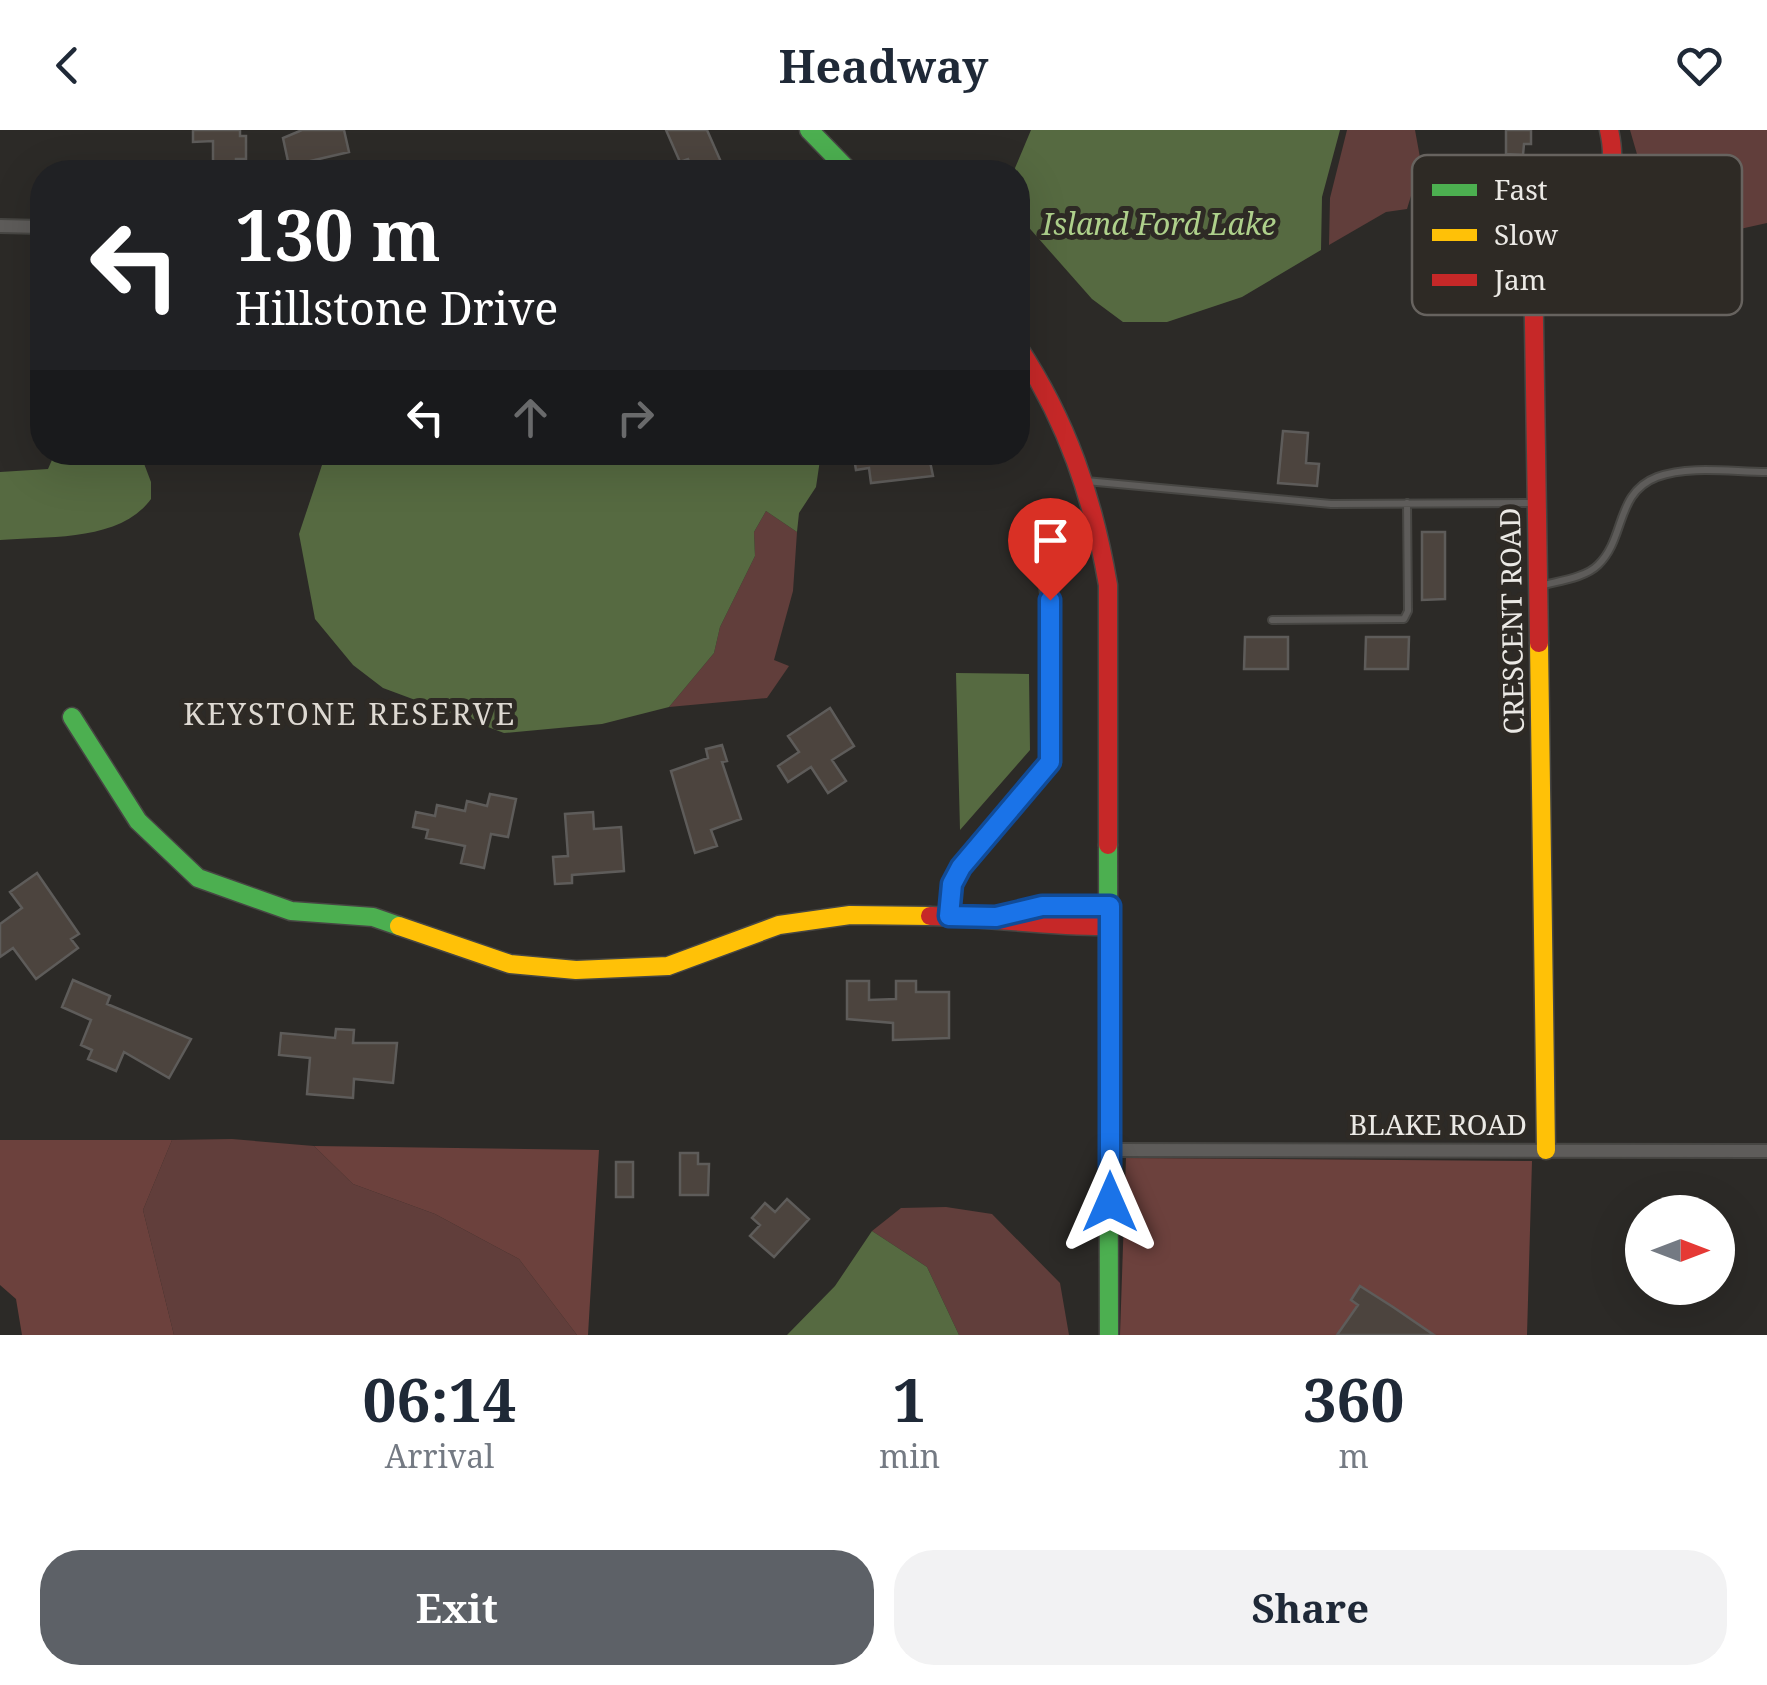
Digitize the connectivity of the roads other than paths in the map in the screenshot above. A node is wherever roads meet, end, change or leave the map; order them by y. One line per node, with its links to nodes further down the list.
1 (809, 130): 4 (street)
2 (1609, 130): 3 (street, CRESCENT ROAD)
3 (1614, 155)
4 (838, 160)
5 (0, 226): 6 (street)
6 (30, 226)
7 (1536, 315): 12 (street, CRESCENT ROAD)
8 (1030, 367): 10 (street)
9 (1767, 472): 14 (lane)
10 (1086, 481): 11 (lane); 18 (street)
11 (1407, 503): 12 (lane); 15 (lane)
12 (1538, 503): 14 (street, CRESCENT ROAD)
13 (1038, 526): 19 (street)
14 (1539, 587): 24 (street, CRESCENT ROAD)
15 (1272, 620)
16 (72, 717): 19 (street)
17 (1042, 906): 18 (street); 20 (street); 22 (street)
18 (1110, 906): 21 (street)
19 (949, 916): 20 (street)
20 (996, 917): 22 (street)
21 (1110, 926): 22 (street); 23 (street)
22 (1042, 927)
23 (1110, 1150): 24 (street, BLAKE ROAD); 26 (street)
24 (1546, 1150): 25 (street, BLAKE ROAD)
25 (1767, 1151)
26 (1109, 1335)

